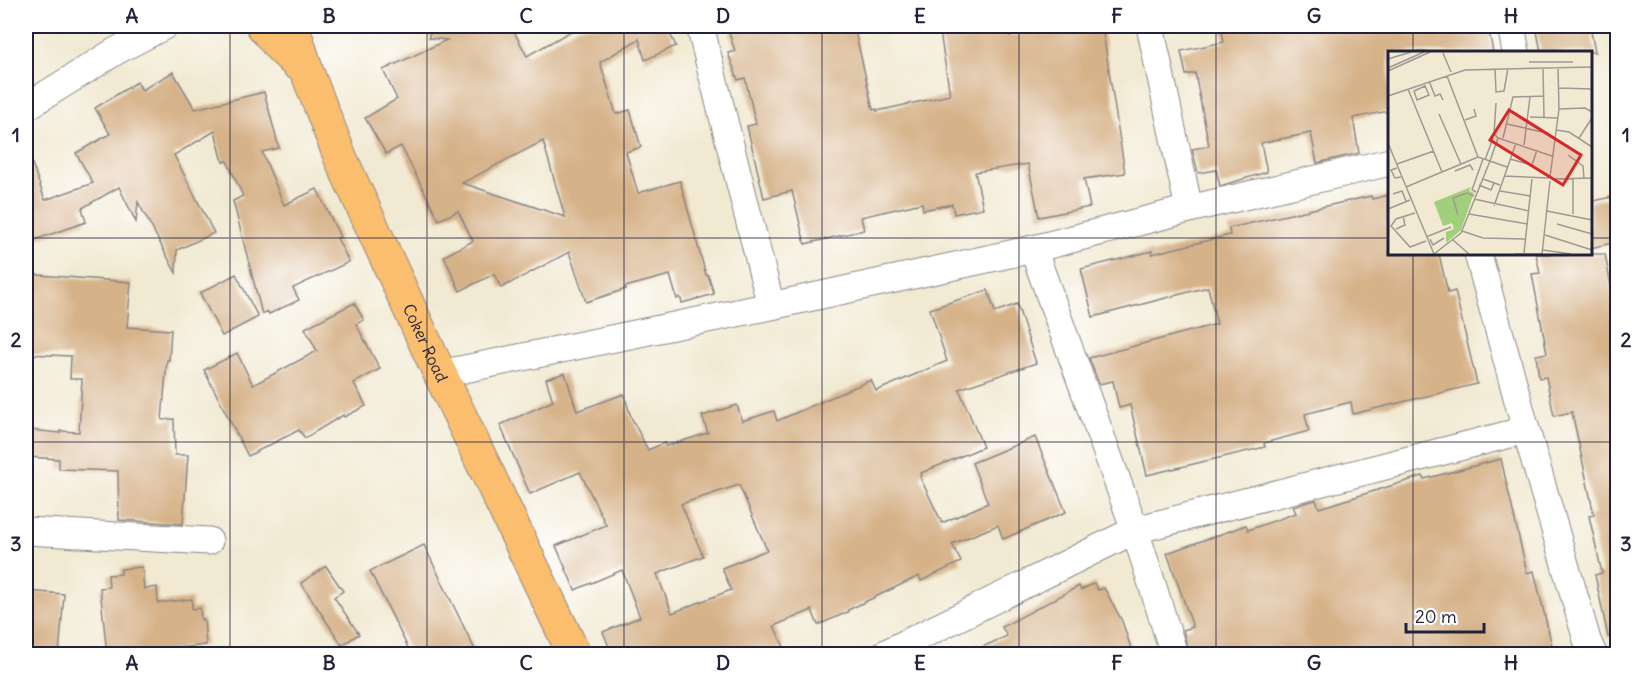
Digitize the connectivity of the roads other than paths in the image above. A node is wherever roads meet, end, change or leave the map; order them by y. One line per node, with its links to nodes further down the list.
1 (164, 26): 9 (street)
2 (263, 26): 8 (main road)
3 (290, 26): 8 (main road, Coker Road)
4 (700, 26): 14 (street)
5 (1150, 26): 11 (street)
6 (1511, 26): 7 (street)
7 (1516, 51)
8 (307, 72): 15 (main road, Coker Road)
9 (26, 107)
10 (1388, 162): 11 (street)
11 (1190, 209): 12 (street)
12 (1033, 249): 14 (street); 17 (street)
13 (1478, 255): 16 (street)
14 (771, 306): 15 (street)
15 (440, 374): 20 (main road, Coker Road)
16 (1526, 430): 17 (street); 23 (street)
17 (1135, 530): 21 (street); 22 (street)
18 (26, 531): 19 (street)
19 (209, 541)
20 (574, 654)
21 (884, 654)
22 (1174, 654)
23 (1593, 654)

